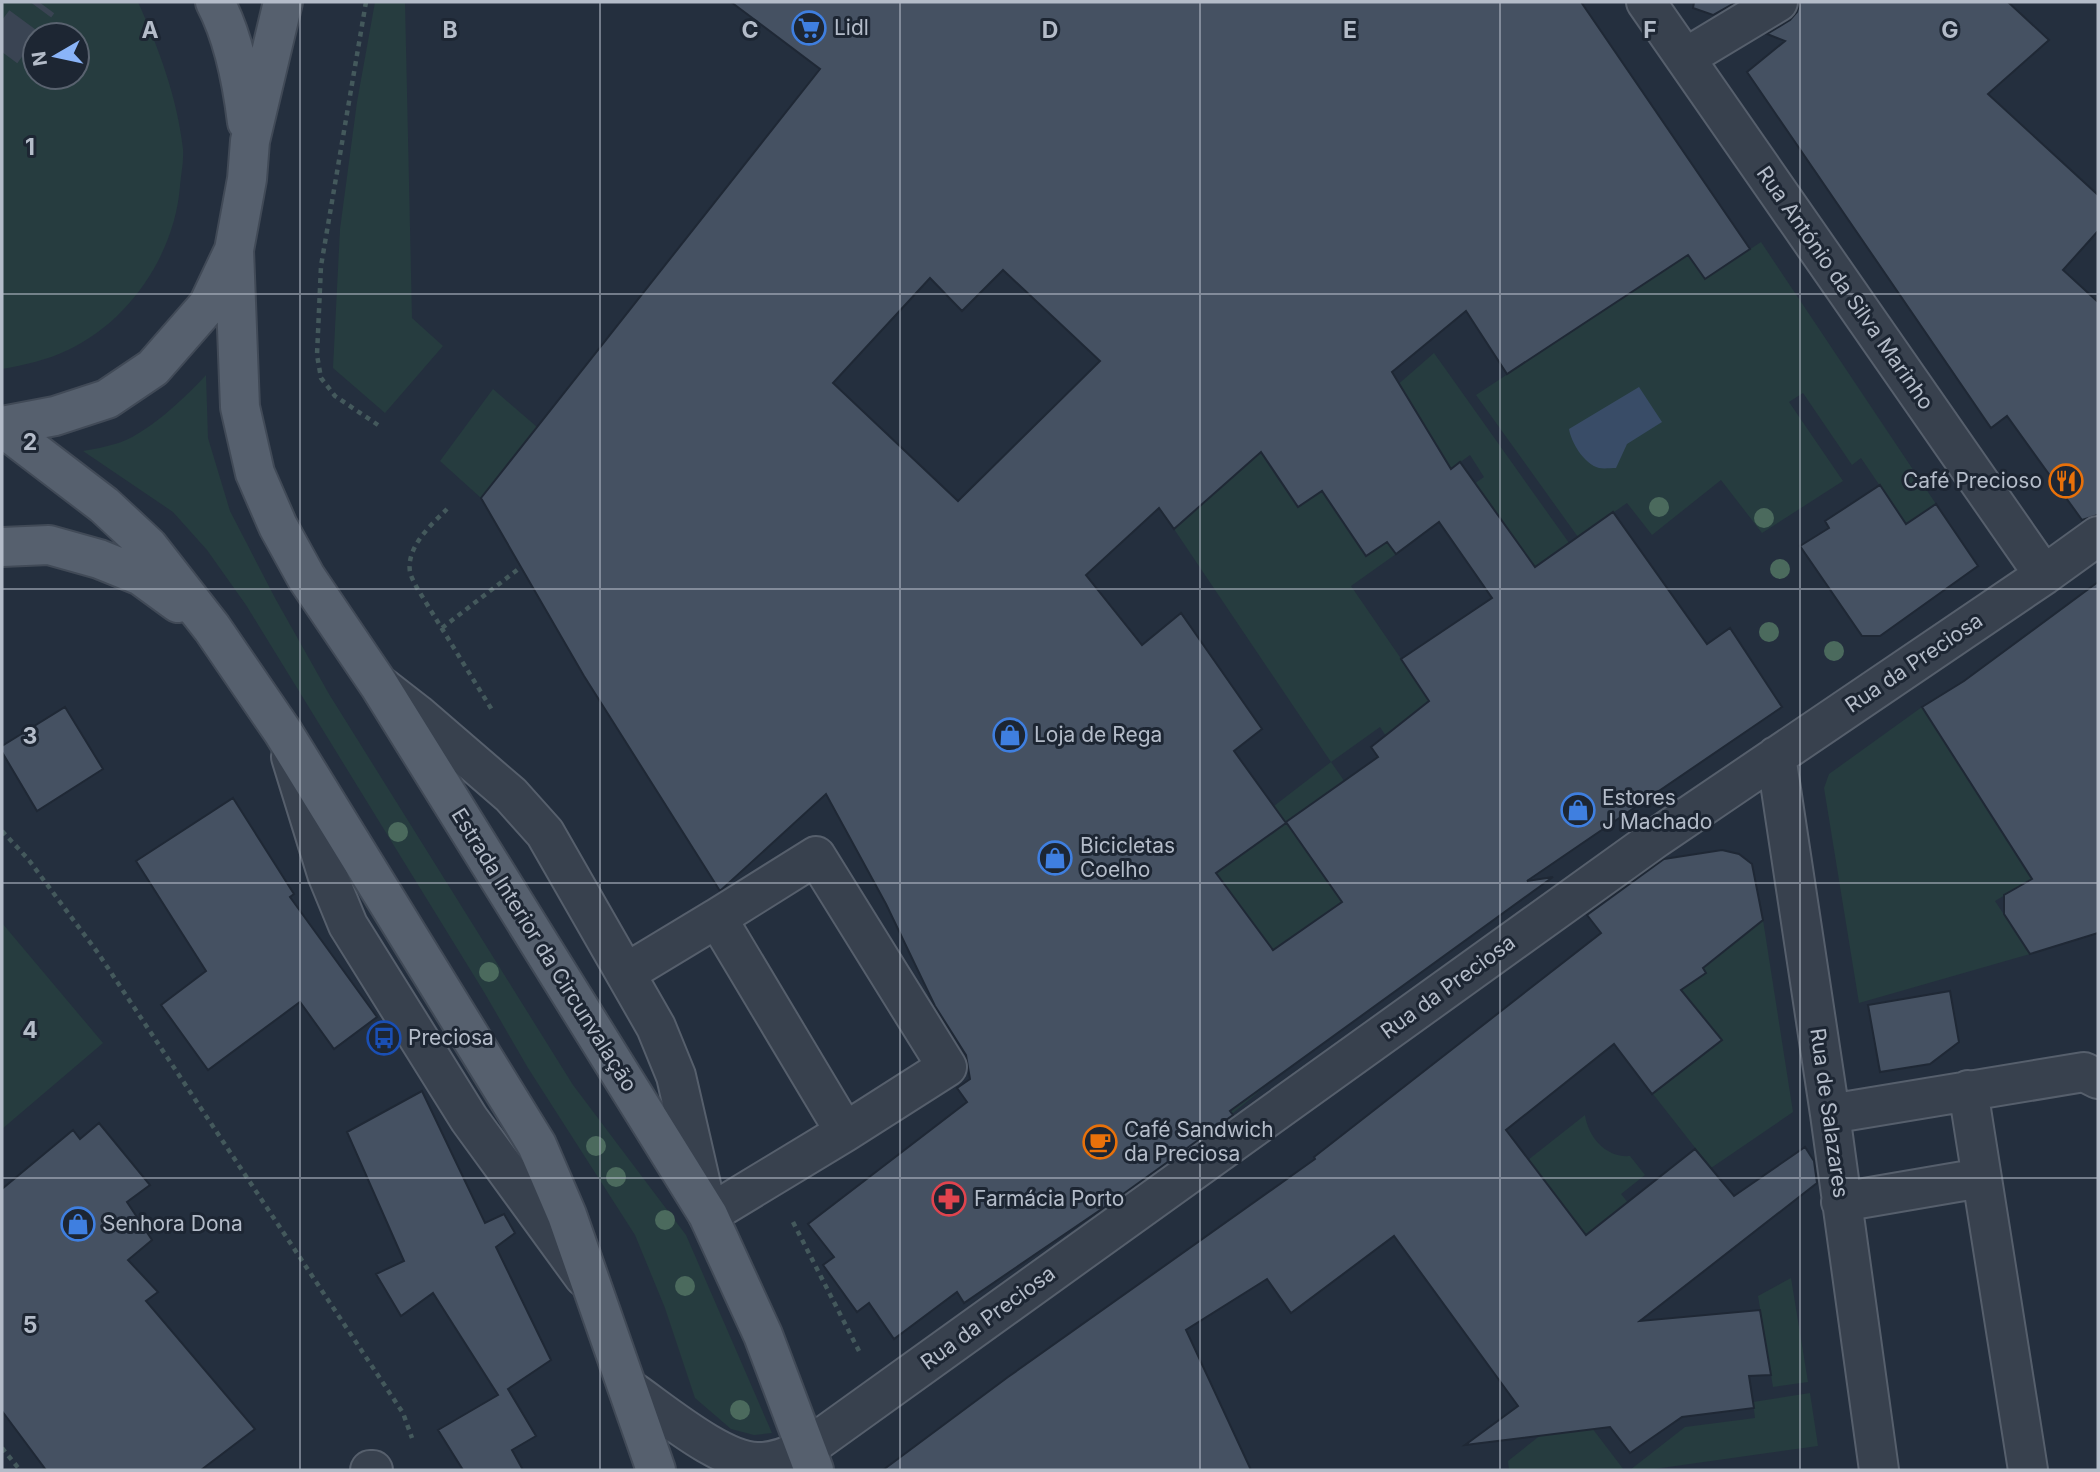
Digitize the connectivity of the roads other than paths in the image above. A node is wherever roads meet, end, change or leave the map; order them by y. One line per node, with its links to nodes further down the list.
1 (215, 2): 6 (main road)
2 (284, 2): 6 (main road)
3 (1646, 2): 5 (street, Rua António da Silva Marinho)
4 (1778, 2): 5 (street)
5 (1685, 58): 11 (street, Rua António da Silva Marinho)
6 (250, 141): 7 (main road)
7 (234, 250): 8 (main road); 13 (main road, Estrada Interior da Circunvalação)
8 (2, 426): 12 (main road)
9 (2098, 536): 11 (street, Rua da Preciosa)
10 (2, 547): 12 (main road)
11 (2044, 575): 14 (street, Rua da Preciosa)
12 (212, 628): 26 (main road)
13 (379, 685): 16 (street, Estrada Interior da Circunvalação); 25 (main road, Estrada Interior da Circunvalação)
14 (1776, 756): 20 (street, Rua de Salazares); 27 (street, Rua da Preciosa)
15 (717, 918): 16 (street); 17 (street); 21 (street)
16 (626, 973): 25 (street, Estrada Interior da Circunvalação)
17 (933, 1077): 21 (street); 22 (street)
18 (2098, 1079): 19 (street)
19 (1968, 1090): 20 (street); 23 (street)
20 (1830, 1114): 24 (street, Rua de Salazares)
21 (845, 1132): 22 (street)
22 (803, 1158): 25 (street)
23 (1981, 1178): 24 (street); 30 (street)
24 (1841, 1202): 29 (street, Rua de Salazares)
25 (708, 1215): 27 (main road, Estrada Interior da Circunvalação)
26 (629, 1389): 27 (street, Rua da Preciosa); 28 (main road)
27 (810, 1460)
28 (656, 1470)
29 (1880, 1470)
30 (2028, 1470)

